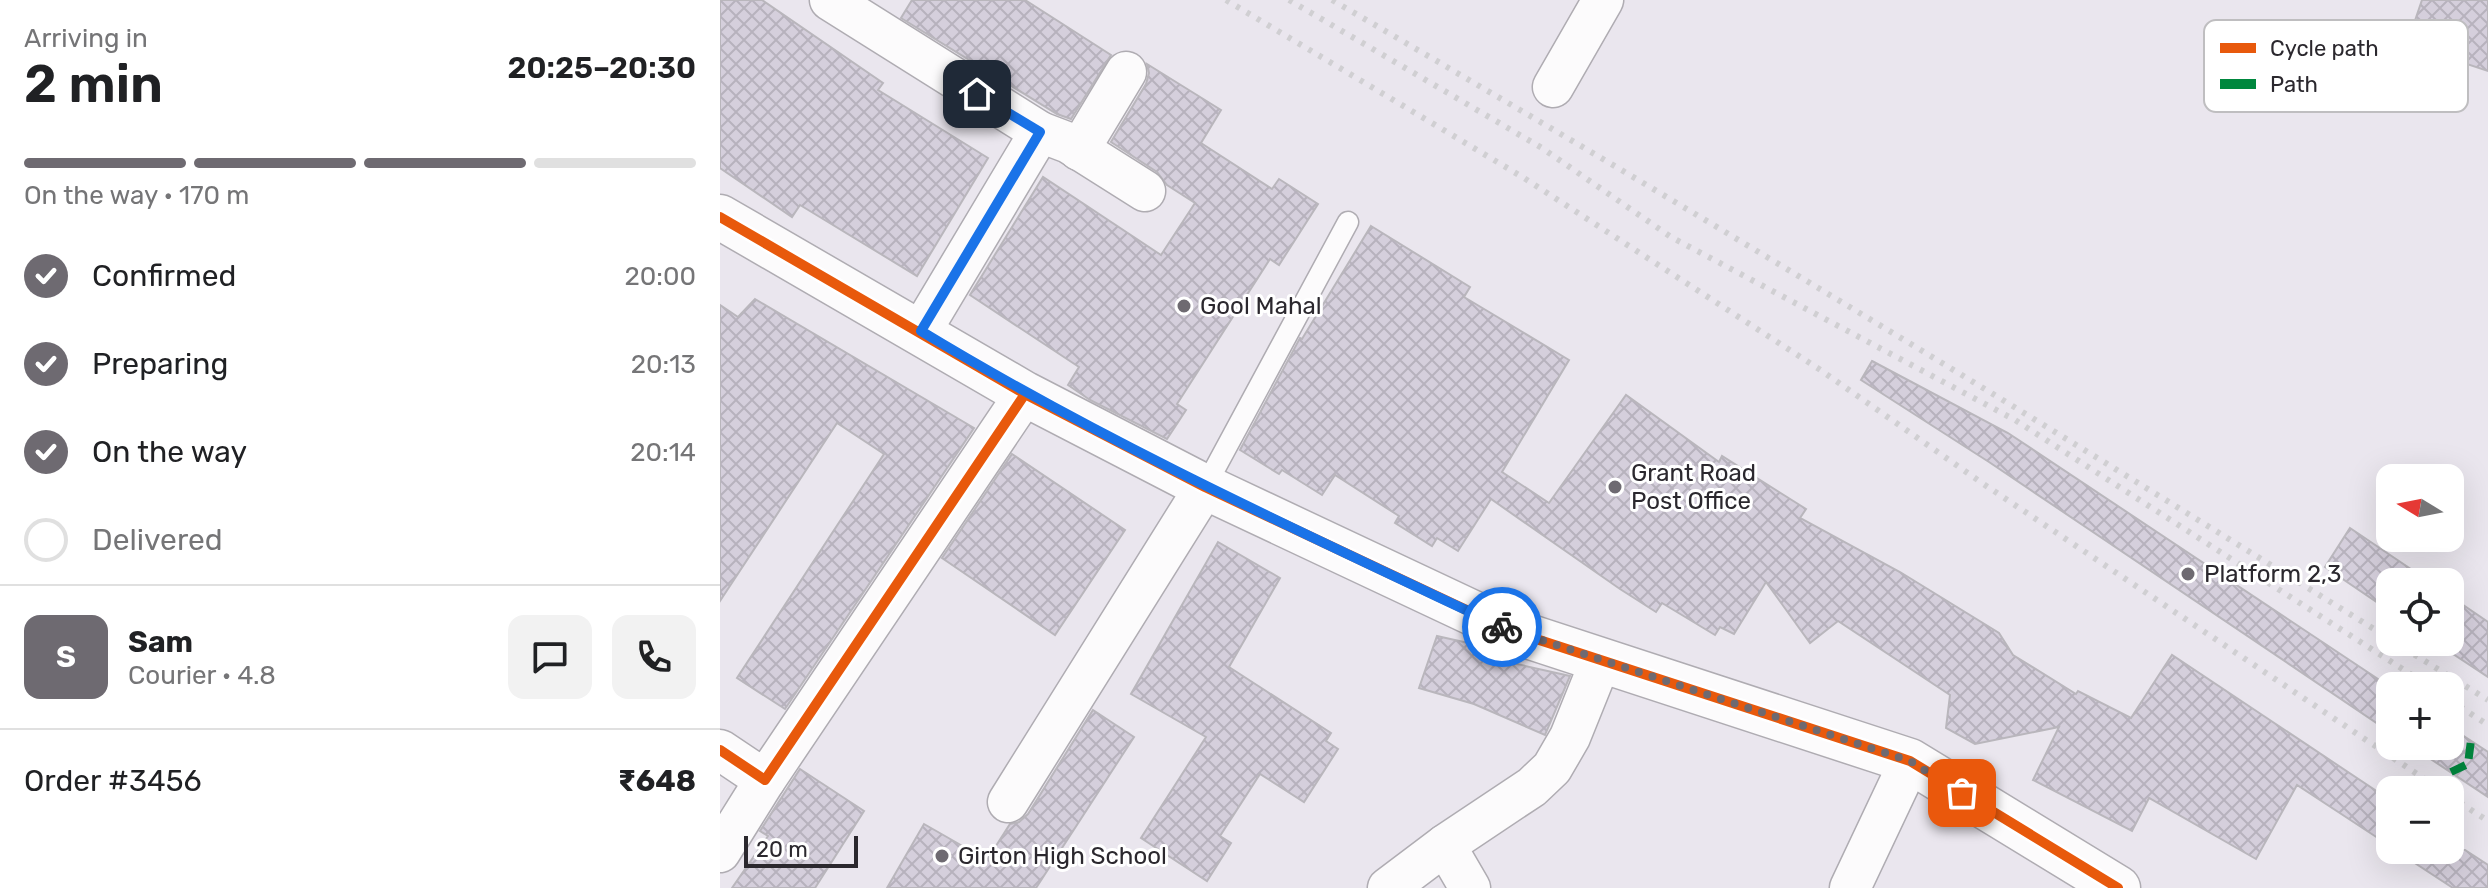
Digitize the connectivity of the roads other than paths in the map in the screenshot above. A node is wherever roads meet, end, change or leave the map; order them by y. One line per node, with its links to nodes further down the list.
1 (830, 0): 5 (street)
2 (1603, 0): 4 (street)
3 (1126, 72): 6 (street)
4 (1553, 87)
5 (1040, 132): 6 (street); 10 (street)
6 (1079, 150): 7 (street)
7 (1145, 191)
8 (720, 217): 10 (street)
9 (1348, 222): 12 (lane)
10 (921, 331): 11 (street)
11 (1025, 394): 12 (street); 16 (street)
12 (1205, 487): 13 (street); 17 (street)
13 (1601, 660): 15 (street); 18 (street)
14 (720, 750): 16 (street)
15 (1910, 761): 22 (street); 23 (street)
16 (765, 780): 19 (street)
17 (1008, 802)
18 (1445, 845): 20 (street); 21 (street)
19 (720, 852)
20 (1388, 888)
21 (1470, 888)
22 (1850, 888)
23 (2118, 888)

